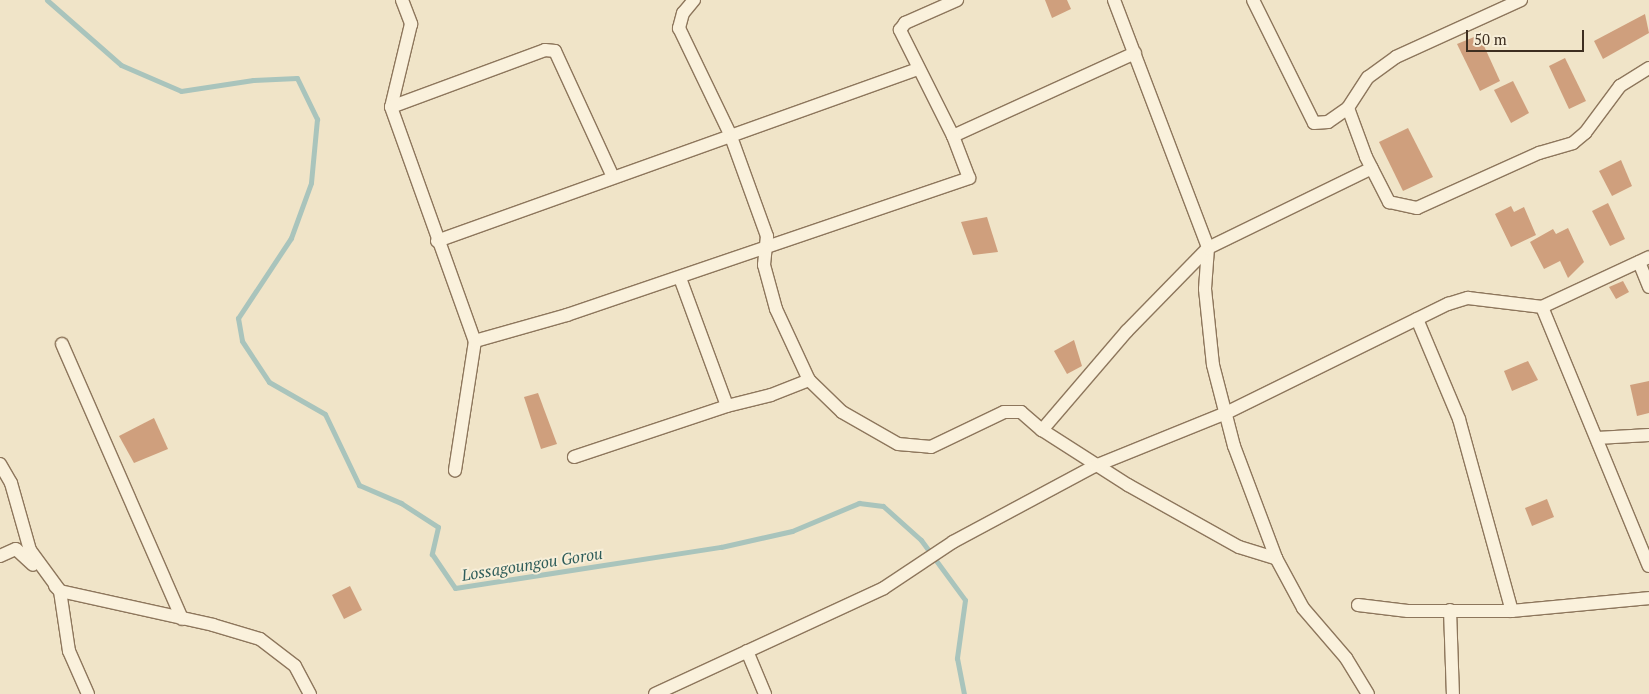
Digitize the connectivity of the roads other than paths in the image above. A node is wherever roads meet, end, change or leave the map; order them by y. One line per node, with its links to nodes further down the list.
1 (402, 0): 10 (street)
2 (694, 0): 12 (street)
3 (1114, 0): 7 (street)
4 (1253, 0): 11 (street)
5 (1521, 0): 11 (street)
6 (952, 1): 9 (street)
7 (1135, 53): 13 (street); 18 (street)
8 (1649, 68): 14 (street)
9 (918, 69): 12 (street); 13 (street)
10 (392, 107): 15 (street); 16 (street)
11 (1348, 108): 14 (street)
12 (730, 134): 15 (street); 17 (street)
13 (953, 136): 17 (street)
14 (1372, 168): 18 (street)
15 (613, 177): 16 (street)
16 (437, 241): 24 (street)
17 (768, 248): 20 (street); 26 (street)
18 (1208, 248): 28 (street); 29 (street)
19 (1644, 259): 21 (street); 22 (street)
20 (680, 278): 24 (street); 27 (street)
21 (1649, 287)
22 (1542, 307): 23 (street); 31 (street)
23 (1417, 319): 28 (street); 43 (street)
24 (475, 341): 35 (street)
25 (62, 344): 44 (street)
26 (809, 380): 27 (street); 29 (street)
27 (727, 406): 32 (street)
28 (1224, 414): 34 (street); 37 (street)
29 (1042, 430): 34 (street)
30 (1649, 435): 31 (street)
31 (1598, 438): 38 (street)
32 (574, 456)
33 (0, 464): 39 (street)
34 (1095, 466): 37 (street); 45 (street)
35 (455, 470)
36 (0, 556): 39 (street)
37 (1276, 558): 50 (street)
38 (1649, 566)
39 (60, 592): 44 (street); 46 (street)
40 (1649, 598): 43 (street)
41 (1358, 605): 42 (street)
42 (1450, 610): 43 (street); 51 (street)
43 (1512, 611)
44 (182, 619): 47 (street)
45 (747, 651): 48 (street); 49 (street)
46 (88, 694)
47 (310, 694)
48 (655, 694)
49 (765, 694)
50 (1368, 694)
51 (1452, 694)

